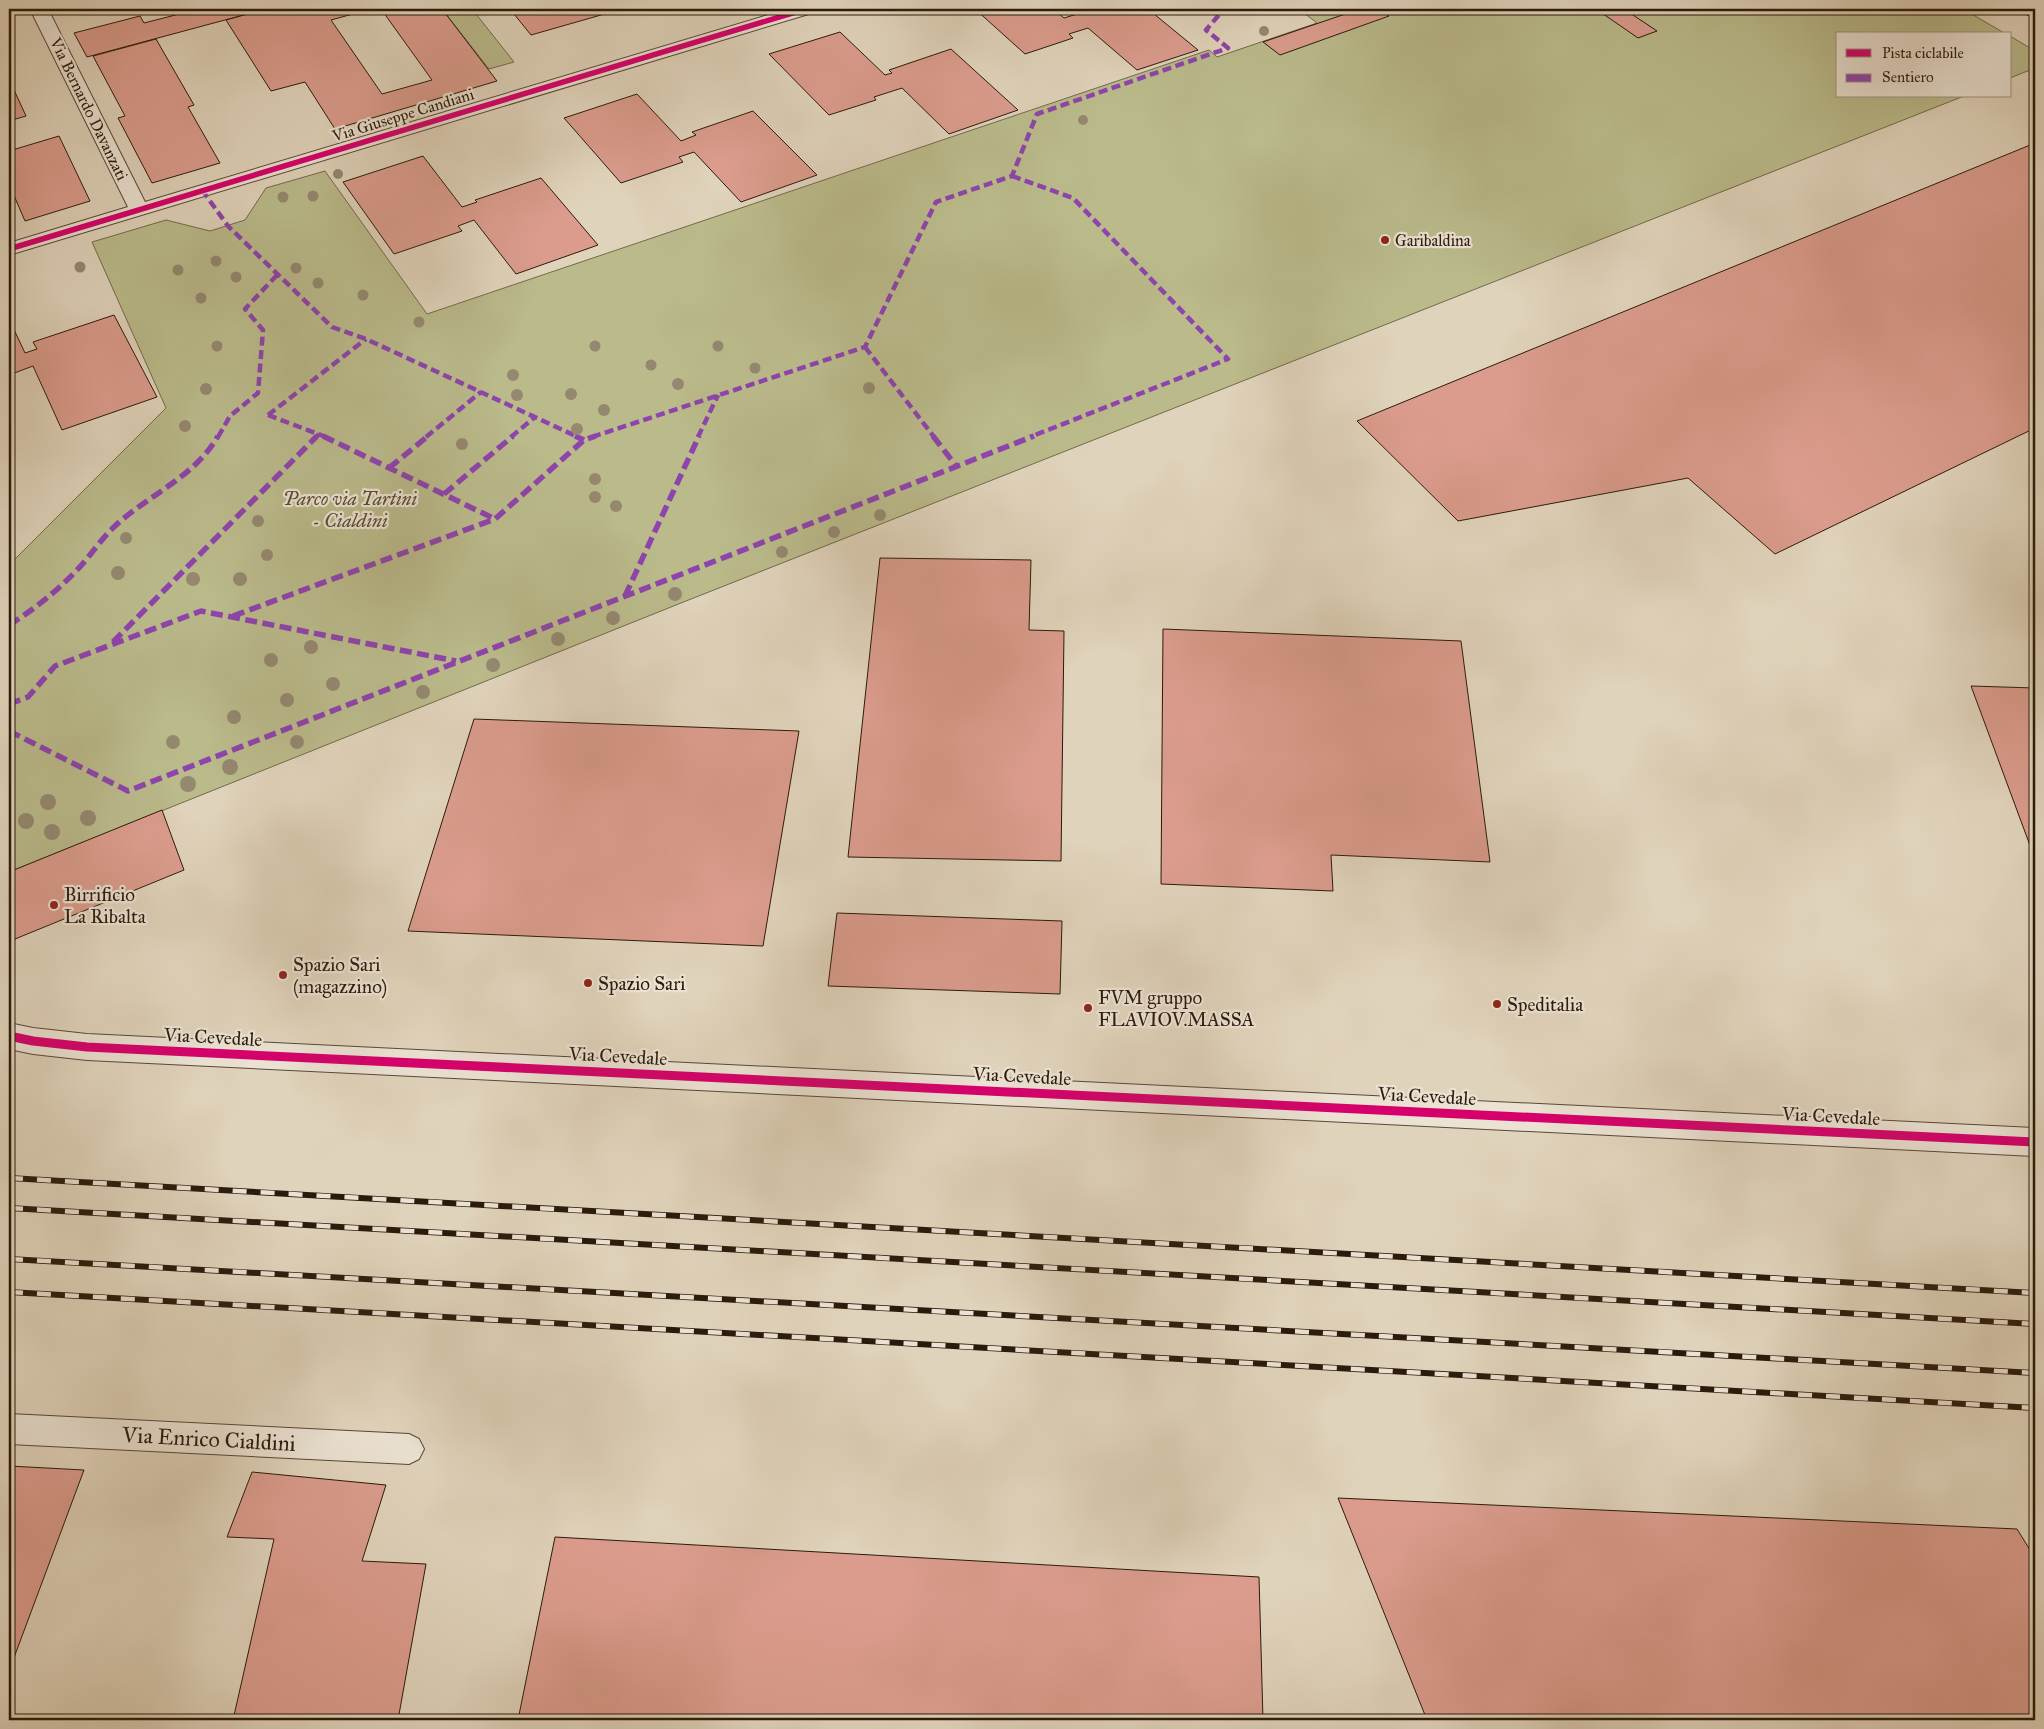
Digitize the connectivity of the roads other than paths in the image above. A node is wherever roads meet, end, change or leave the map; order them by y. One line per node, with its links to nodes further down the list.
1 (40, 9): 5 (street, Via Bernardo Davanzati)
2 (806, 9): 5 (street, Via Giuseppe Candiani)
3 (2029, 9): 4 (street)
4 (2035, 12)
5 (139, 209): 6 (street, Via Giuseppe Candiani)
6 (9, 249)
7 (9, 1036): 8 (street, Via Cevedale)
8 (2035, 1142)
9 (9, 1429): 10 (lane, Via Enrico Cialdini)
10 (409, 1449)

